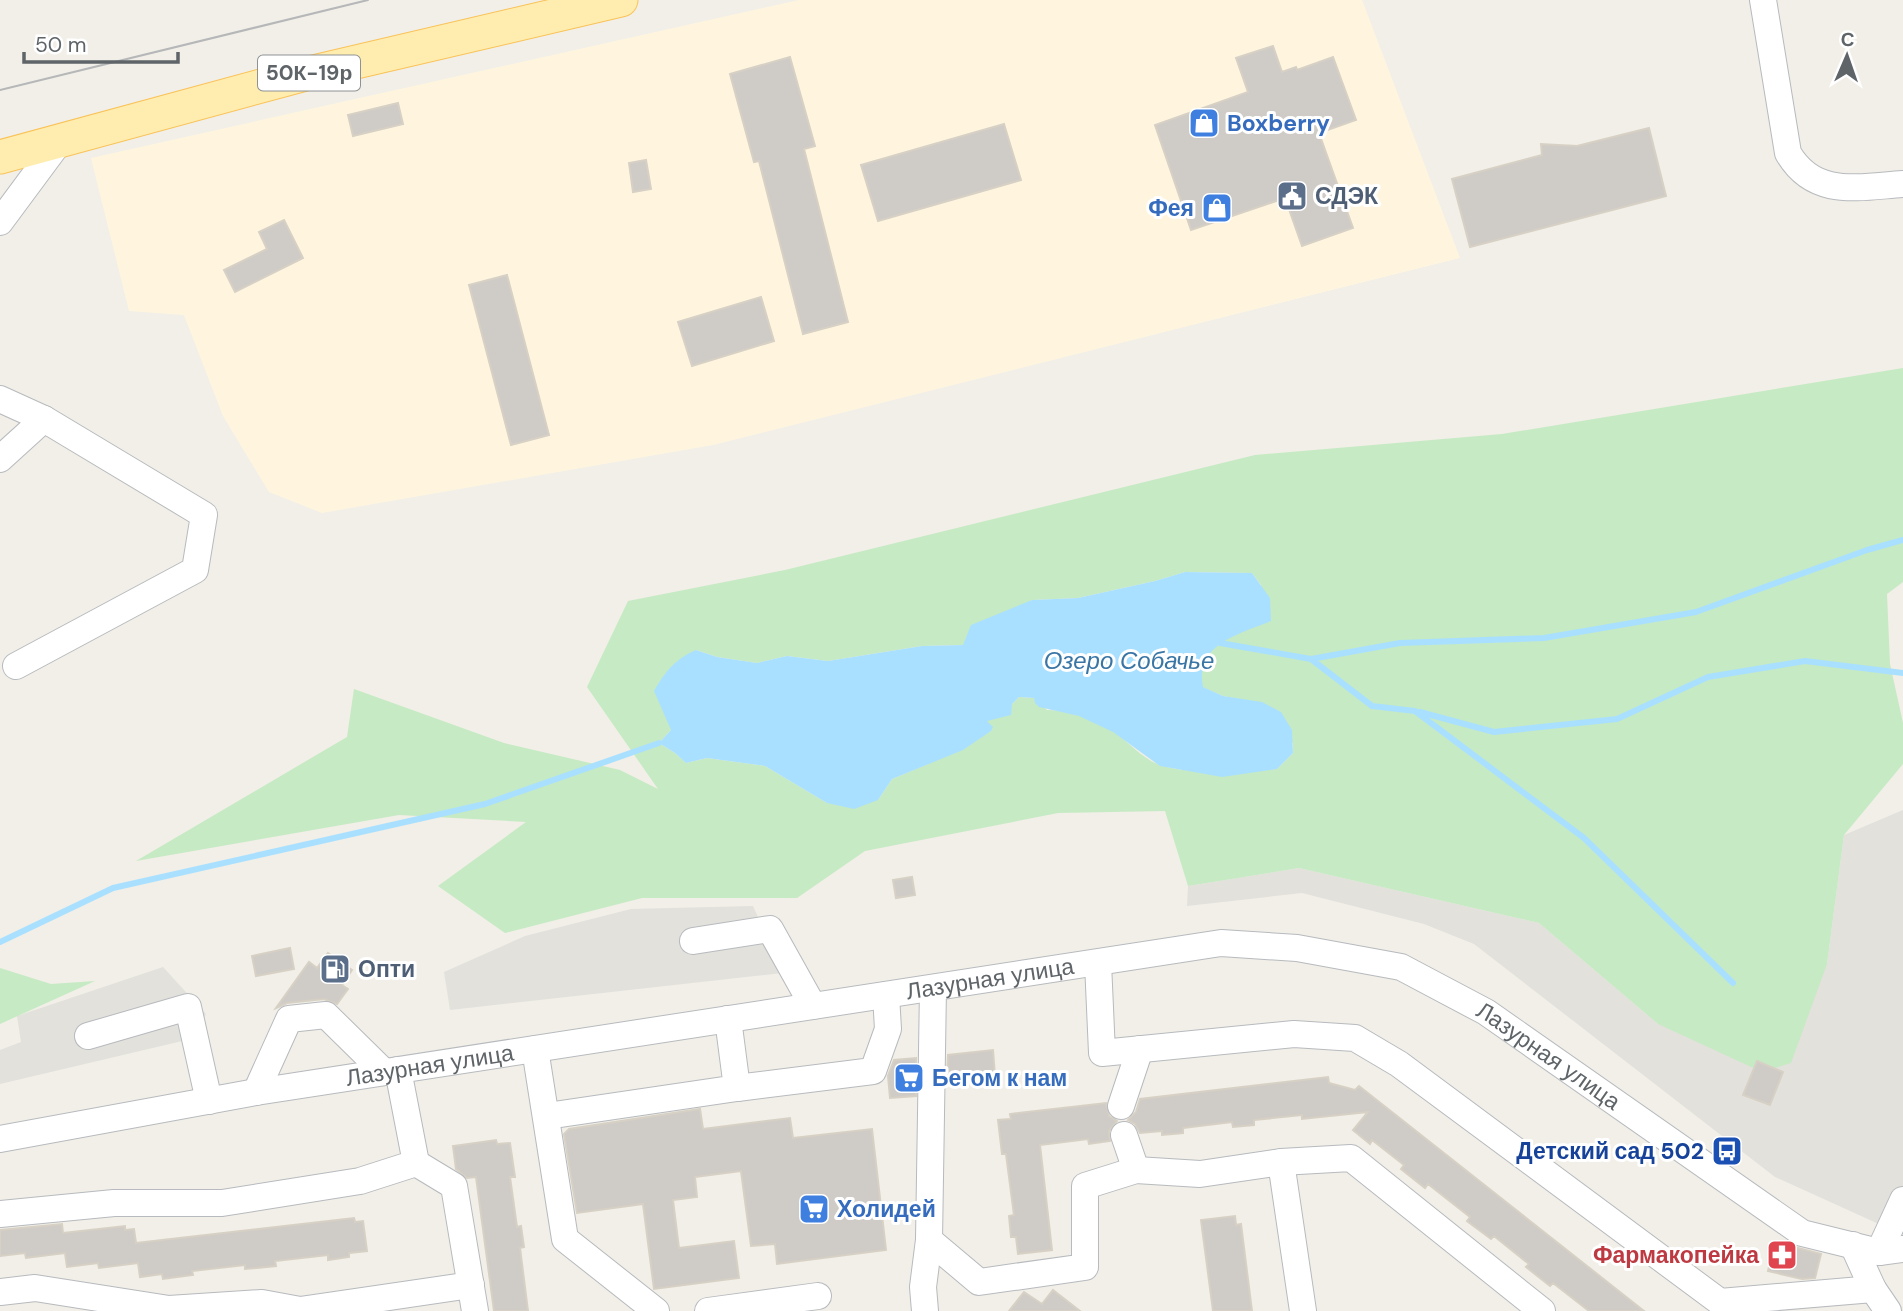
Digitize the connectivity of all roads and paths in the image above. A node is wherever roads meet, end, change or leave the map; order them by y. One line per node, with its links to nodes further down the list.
1 (621, 0): 3 (main road, 50К-19р)
2 (1763, 0): 5 (street)
3 (60, 141): 4 (main road, 50К-19р); 6 (street)
4 (0, 157)
5 (1903, 184)
6 (0, 222)
7 (0, 398): 8 (street)
8 (44, 419): 9 (street); 10 (street)
9 (0, 459)
10 (16, 666)
11 (693, 941): 15 (street)
12 (1098, 962): 13 (street, Лазурная улица); 19 (street); 34 (street, Лазурная улица)
13 (933, 988): 14 (street, Лазурная улица); 33 (street)
14 (886, 995): 15 (street, Лазурная улица); 21 (street)
15 (813, 1006): 16 (street, Лазурная улица)
16 (728, 1019): 18 (street, Лазурная улица); 21 (street)
17 (88, 1036): 23 (street)
18 (536, 1049): 20 (street, Лазурная улица); 25 (street)
19 (1140, 1049): 24 (street); 37 (street)
20 (391, 1071): 22 (street, Лазурная улица); 22 (street); 29 (street)
21 (737, 1088): 25 (street)
22 (256, 1092): 23 (street, Лазурная улица)
23 (209, 1101): 27 (street, Лазурная улица)
24 (1121, 1106)
25 (547, 1116): 41 (street)
26 (1124, 1135): 30 (street)
27 (0, 1139)
28 (1281, 1162): 30 (street); 44 (street); 45 (street)
29 (416, 1163): 32 (street); 36 (street)
30 (1136, 1170): 33 (street)
31 (1903, 1199): 35 (street)
32 (0, 1214)
33 (929, 1240): 43 (street)
34 (1853, 1245): 35 (street, Лазурная улица); 37 (street)
35 (1891, 1251)
36 (471, 1285): 38 (street); 40 (street)
37 (1873, 1289): 46 (street)
38 (0, 1292)
39 (818, 1296): 42 (street)
40 (475, 1311)
41 (656, 1311)
42 (708, 1311)
43 (925, 1311)
44 (1303, 1311)
45 (1542, 1311)
46 (1888, 1311)

